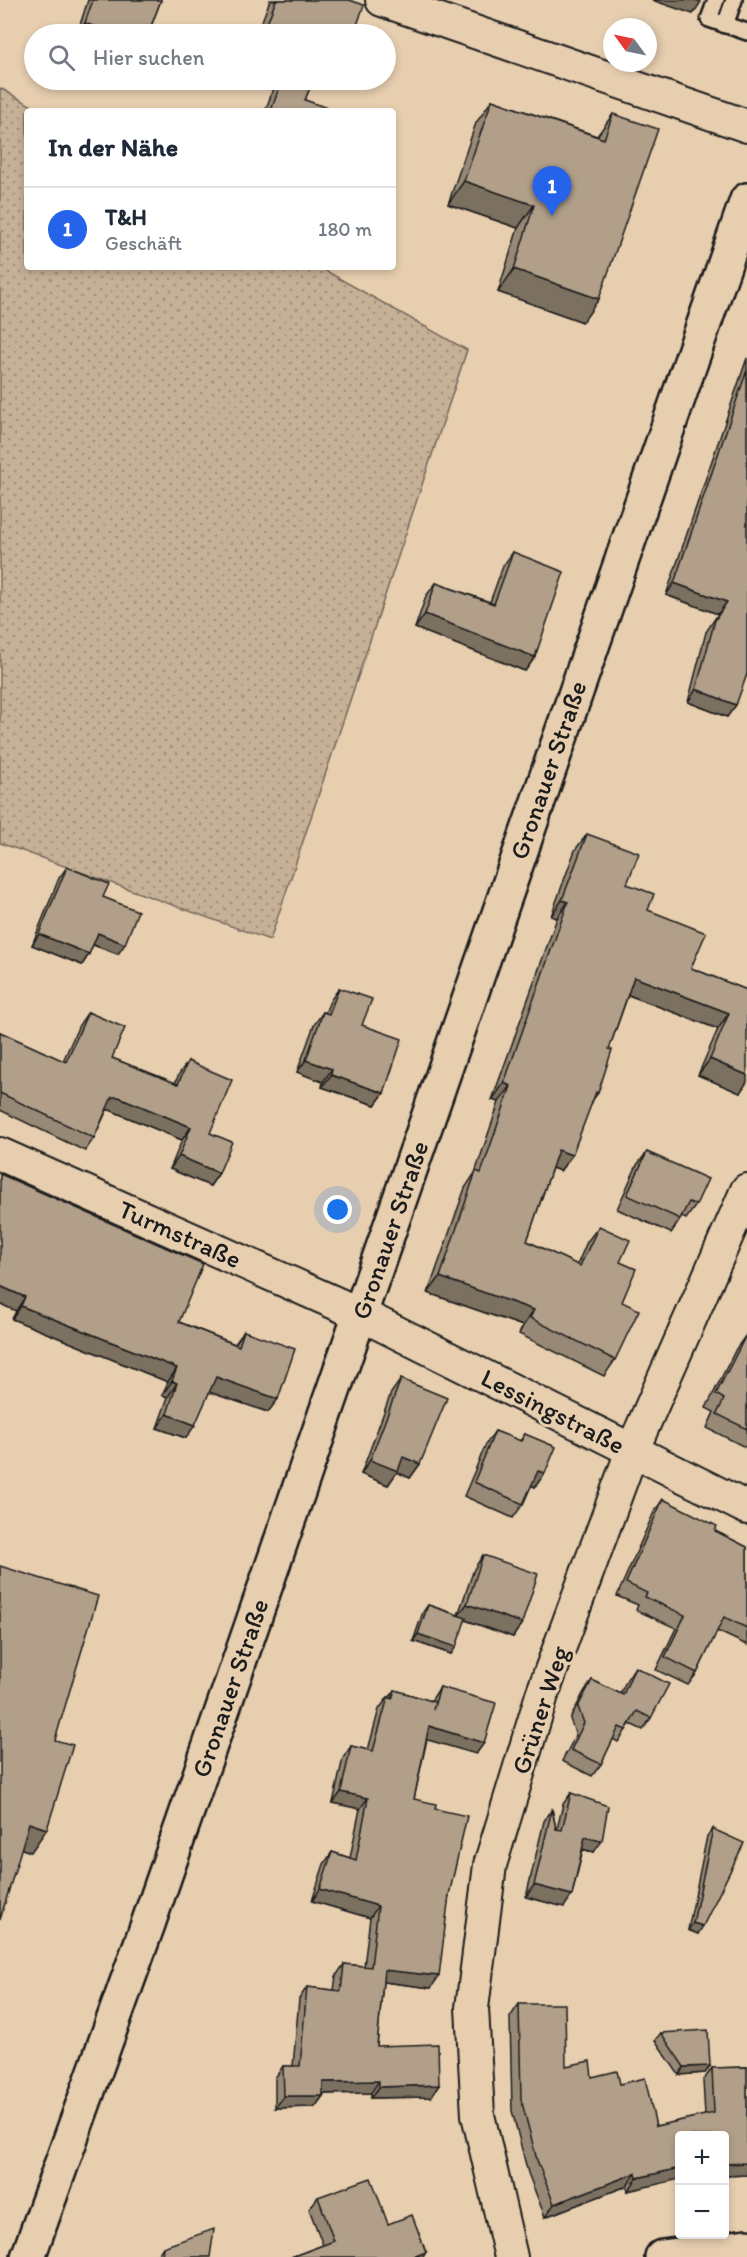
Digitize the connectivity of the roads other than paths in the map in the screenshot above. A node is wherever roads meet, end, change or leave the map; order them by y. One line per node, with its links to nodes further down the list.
1 (382, 0): 6 (street)
2 (716, 0): 4 (lane)
3 (734, 0): 4 (lane)
4 (725, 25): 5 (lane)
5 (747, 32)
6 (747, 126)
7 (747, 200): 10 (main road, Gronauer Straße)
8 (0, 1154): 10 (street, Turmstraße)
9 (747, 1190): 11 (street, Grüner Weg)
10 (360, 1314): 11 (street, Lessingstraße); 14 (main road, Gronauer Straße)
11 (632, 1451): 12 (street, Lessingstraße); 15 (street, Grüner Weg)
12 (747, 1508)
13 (747, 2246): 16 (main road)
14 (28, 2257)
15 (511, 2257)
16 (662, 2257)

